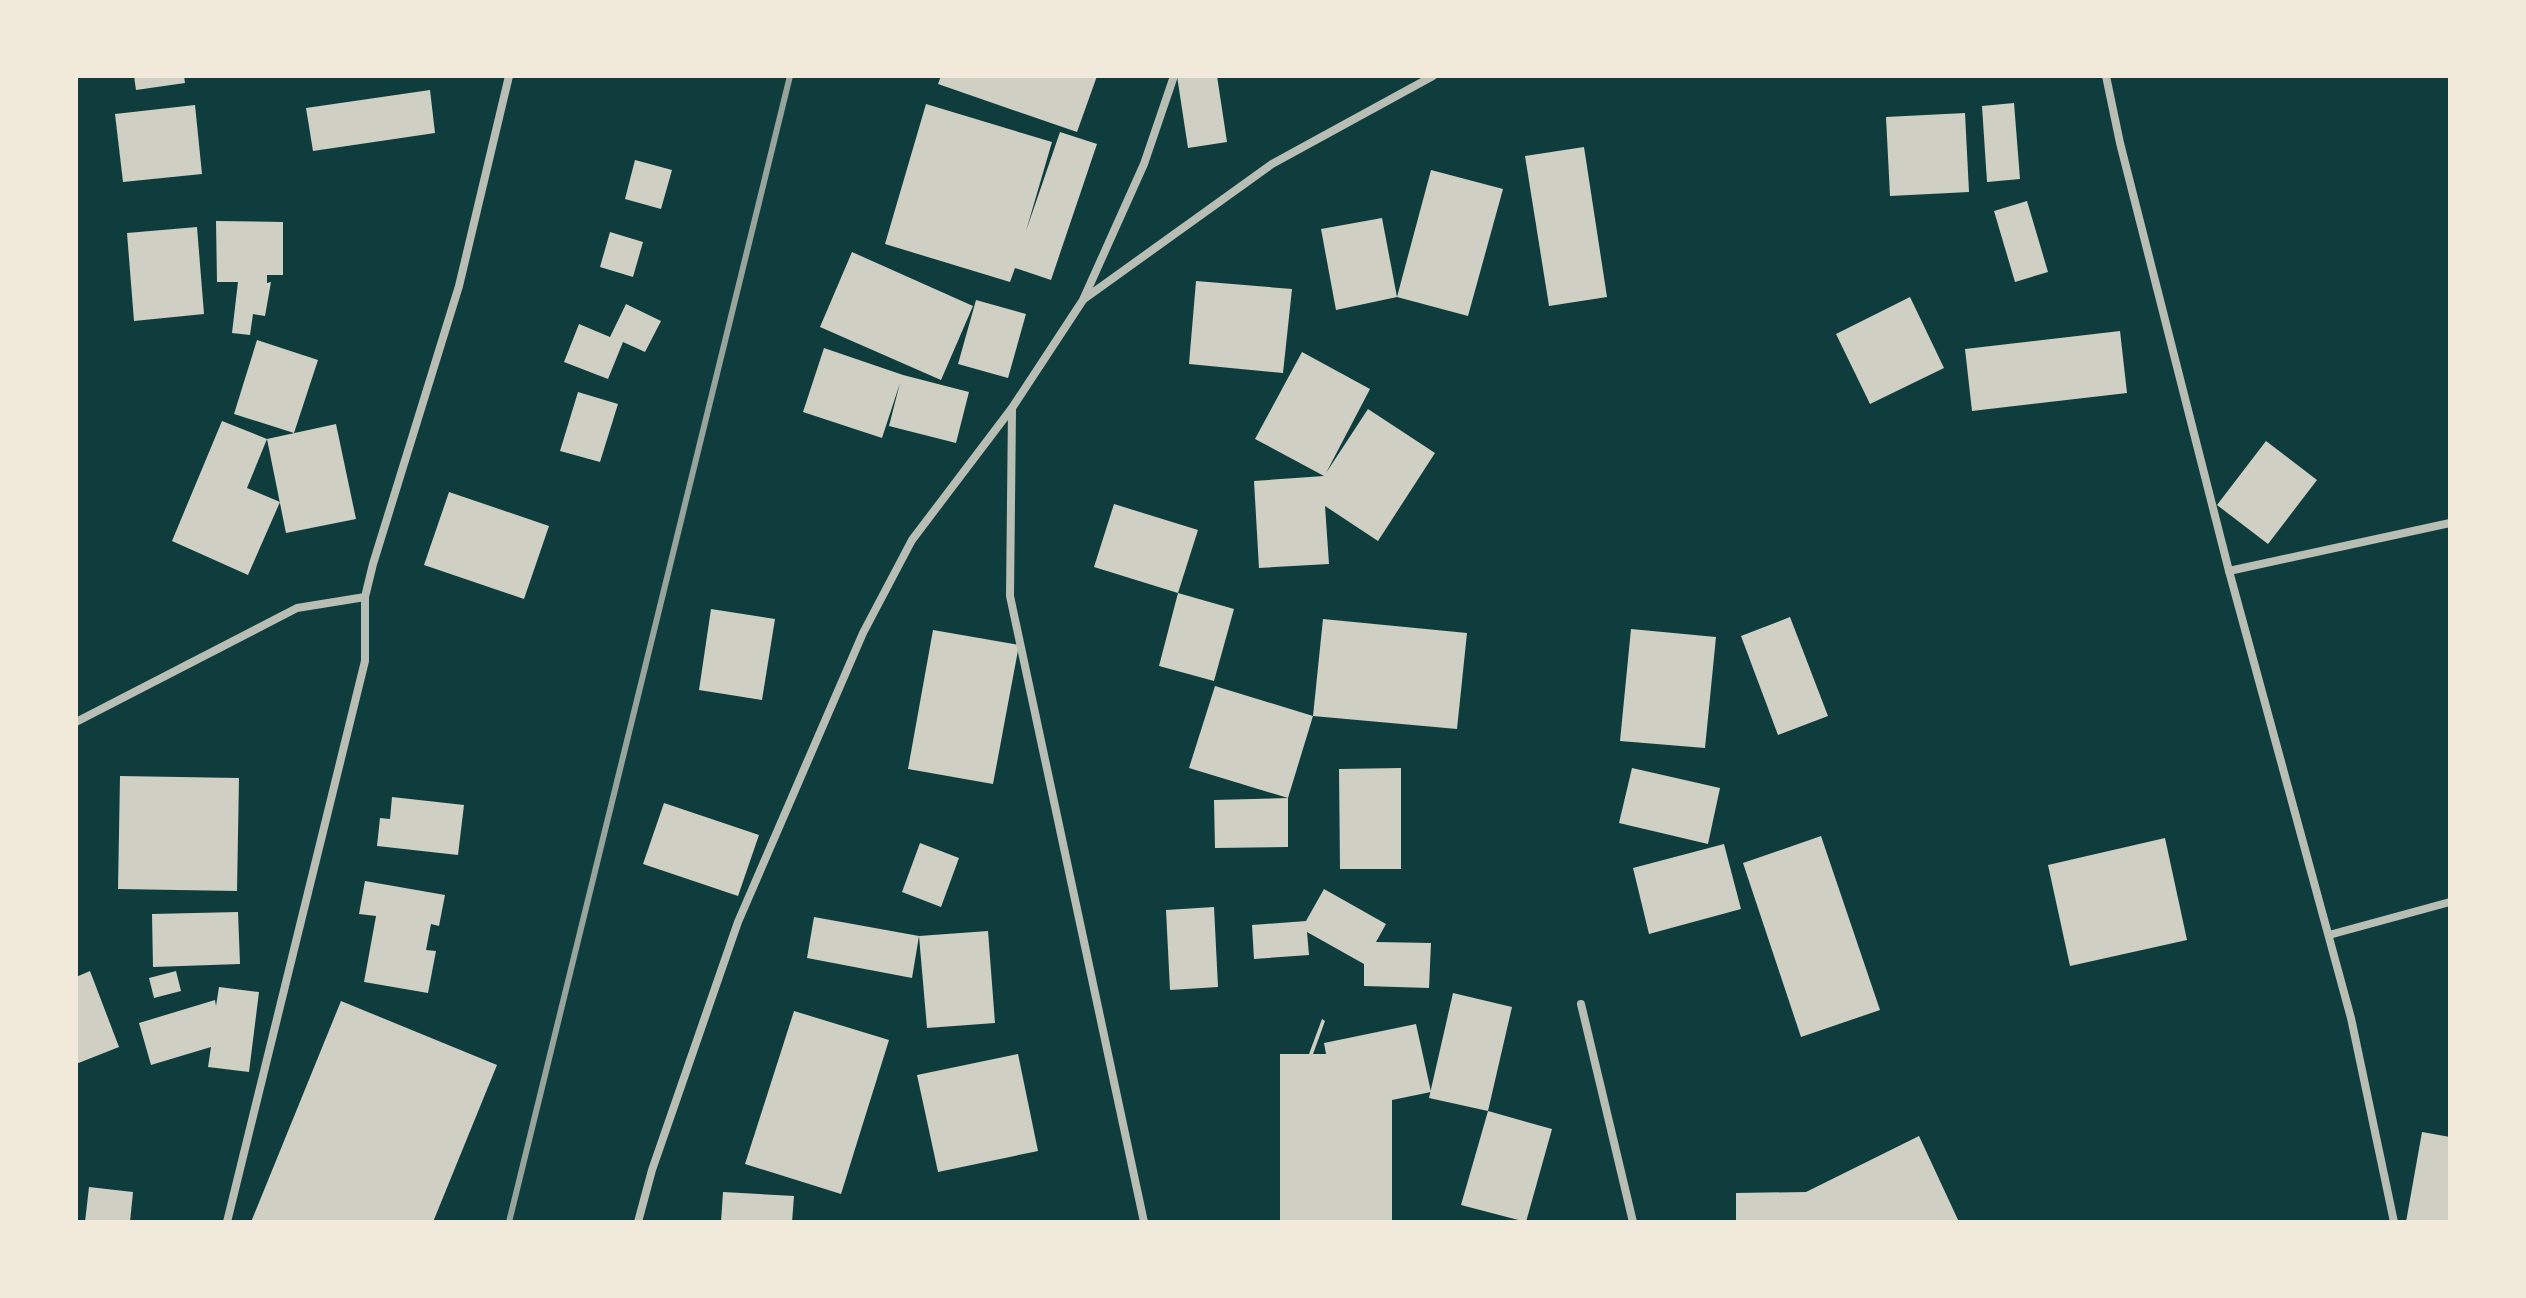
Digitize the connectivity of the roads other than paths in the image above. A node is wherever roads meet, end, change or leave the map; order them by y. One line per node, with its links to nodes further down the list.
1 (509, 76): 9 (street)
2 (1174, 76): 5 (street)
3 (1433, 76): 5 (street)
4 (2106, 76): 8 (street)
5 (1083, 300): 6 (street)
6 (1012, 408): 15 (street); 16 (street)
7 (2450, 523): 8 (street)
8 (2229, 571): 12 (street)
9 (365, 597): 10 (street); 14 (street)
10 (76, 722)
11 (2450, 902): 12 (street)
12 (2329, 935): 18 (street)
13 (1581, 1004): 17 (street)
14 (227, 1222)
15 (638, 1222)
16 (1144, 1222)
17 (1633, 1222)
18 (2394, 1222)

